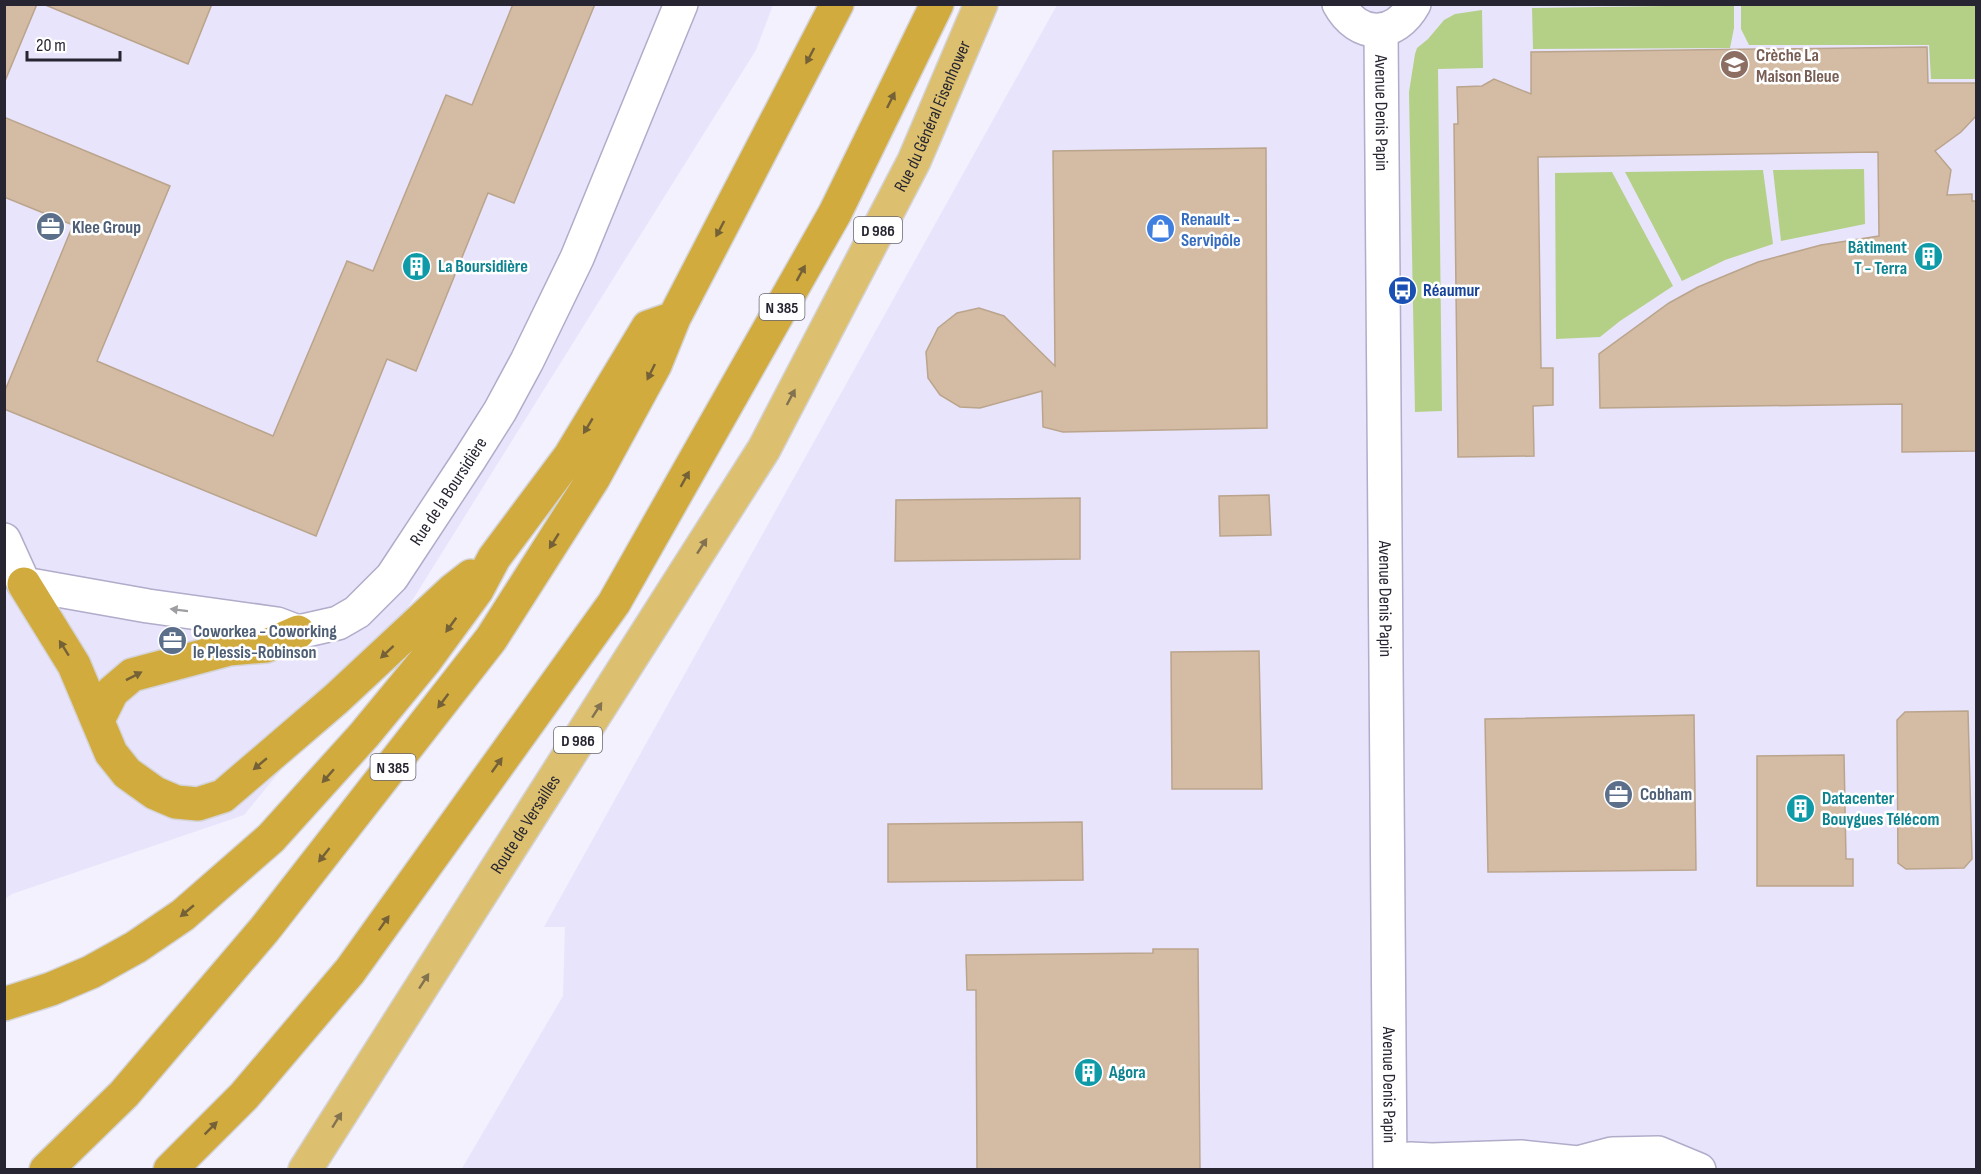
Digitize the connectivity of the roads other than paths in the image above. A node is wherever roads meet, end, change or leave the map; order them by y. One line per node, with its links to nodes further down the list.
1 (681, 4): 13 (street, Rue de la Boursidière)
2 (837, 4): 8 (highway, N 385, one-way to 8)
3 (937, 4): 18 (highway, N 385, one-way to 3)
4 (981, 4): 9 (main road, Rue du Général Eisenhower / D 986, one-way to 4)
5 (1339, 4): 7 (street)
6 (1414, 4): 7 (street)
7 (1381, 31): 16 (street, Avenue Denis Papin)
8 (674, 318): 11 (highway, one-way to 11); 17 (highway, N 385, one-way to 17)
9 (764, 449): 19 (main road, Route de Versailles / D 986, one-way to 9)
10 (4, 540): 12 (street)
11 (494, 558): 14 (highway, one-way to 14); 15 (highway, one-way to 15)
12 (24, 584): 13 (street, one-way to 12); 14 (highway, one-way to 12)
13 (298, 632): 14 (highway, one-way to 13)
14 (98, 720)
15 (4, 1004)
16 (1400, 1164): 20 (street)
17 (46, 1170)
18 (170, 1170)
19 (306, 1170)
20 (1699, 1170)

